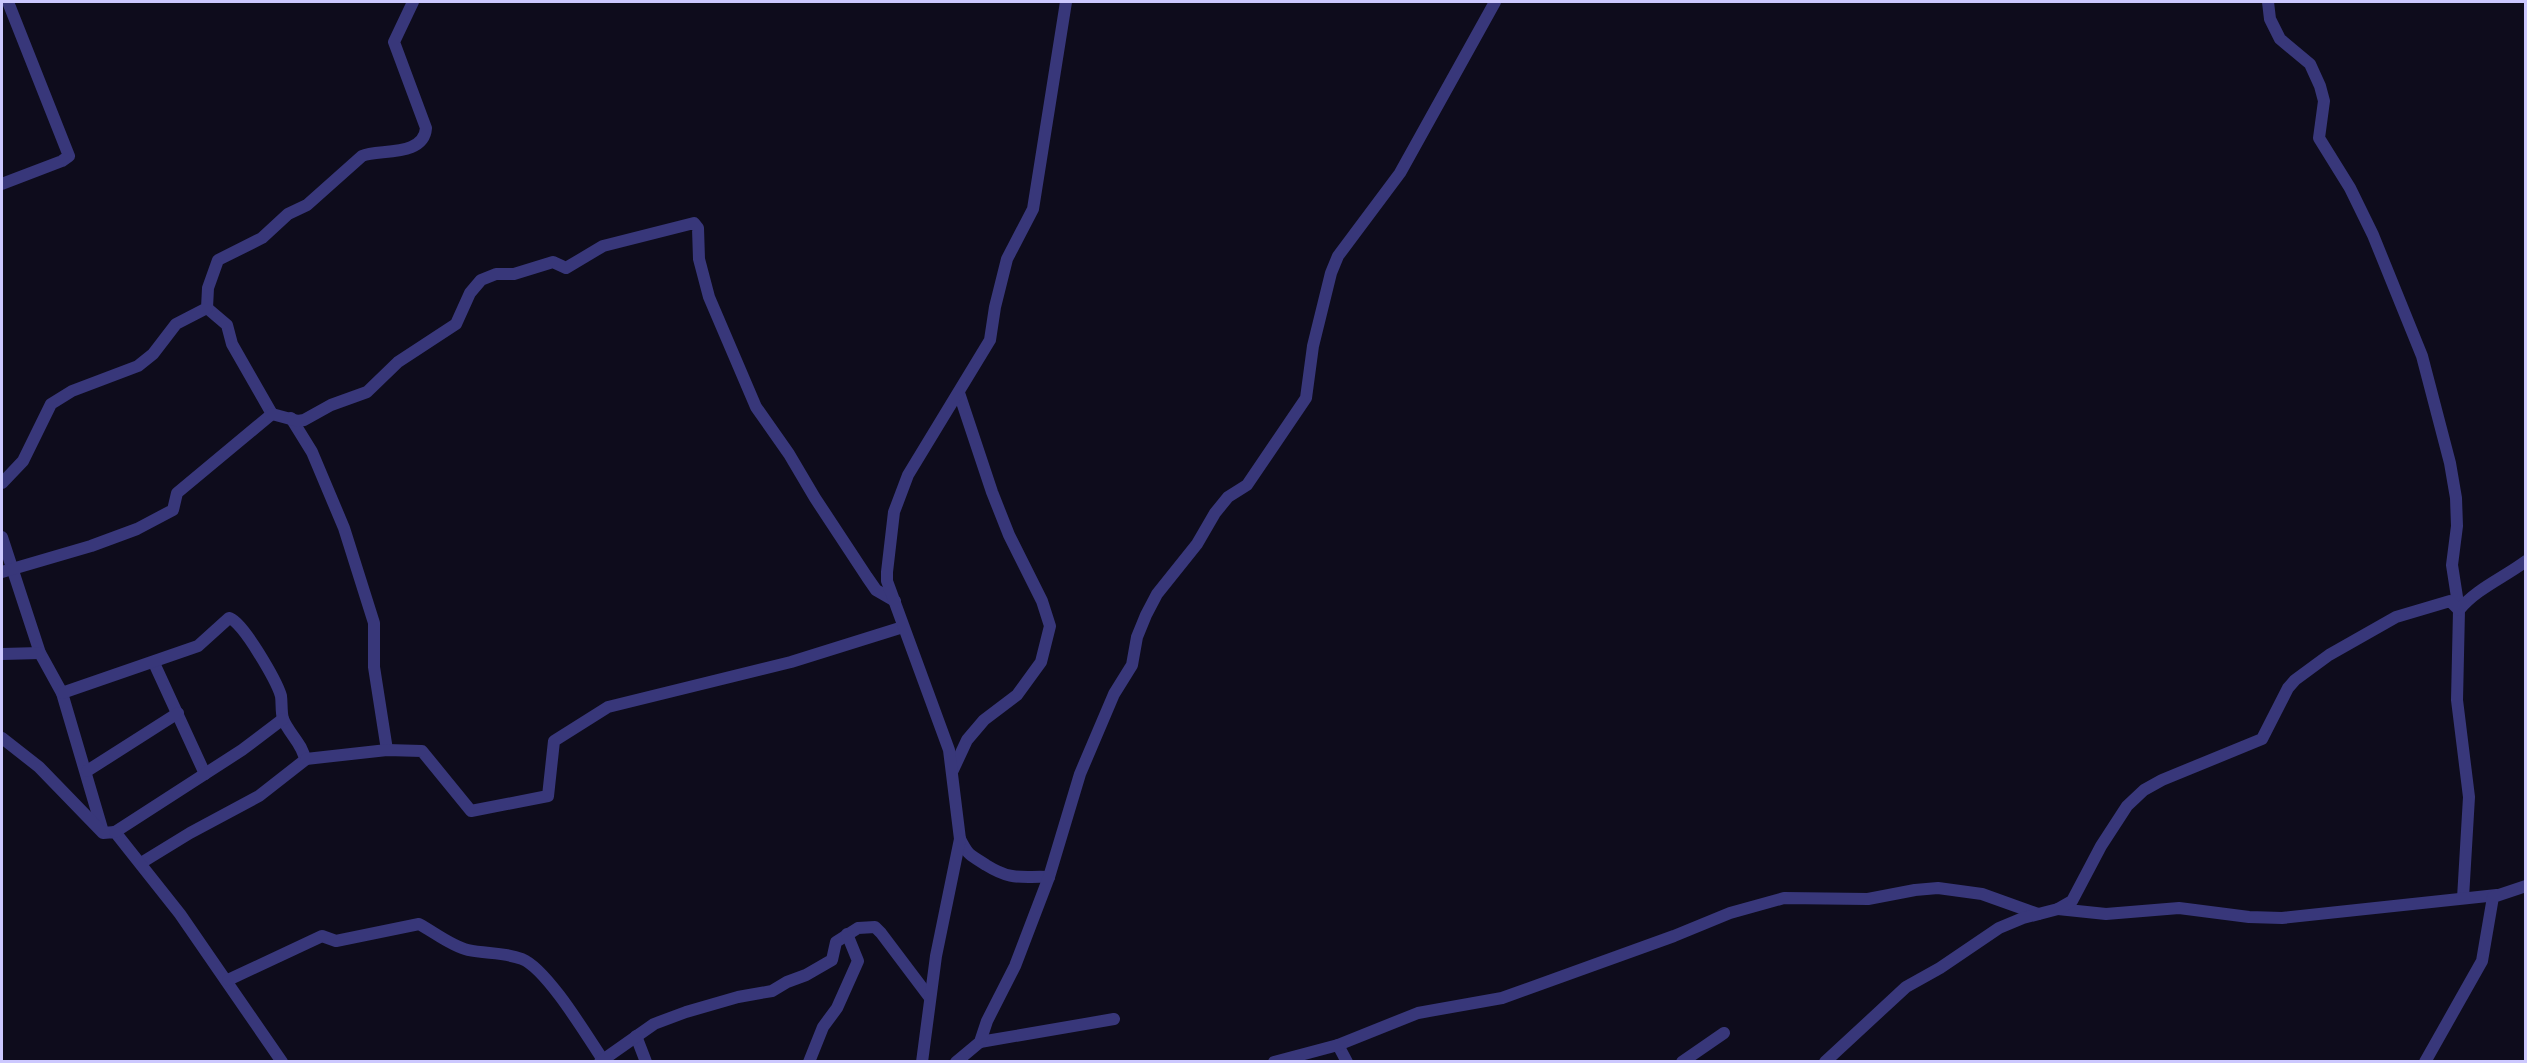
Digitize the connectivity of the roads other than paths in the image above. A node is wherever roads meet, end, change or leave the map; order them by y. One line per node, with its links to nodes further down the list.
1 (8, 2): 6 (street)
2 (413, 2): 7 (street)
3 (1066, 2): 8 (street)
4 (1495, 2): 33 (street)
5 (2268, 2): 16 (street)
6 (2, 184)
7 (207, 308): 9 (street); 11 (street)
8 (959, 393): 15 (street); 27 (street)
9 (272, 414): 10 (street); 14 (street)
10 (291, 418): 15 (street); 25 (street)
11 (2, 483)
12 (2, 537): 14 (street)
13 (2526, 561): 16 (street)
14 (7, 569): 18 (street)
15 (895, 601): 17 (street)
16 (2459, 610): 36 (street); 37 (street)
17 (903, 627): 25 (street); 27 (street)
18 (40, 653): 19 (street); 21 (street)
19 (2, 654)
20 (154, 663): 21 (street); 22 (street); 23 (street)
21 (62, 693): 28 (street)
22 (178, 713): 28 (street); 29 (street)
23 (283, 719): 26 (street); 29 (street)
24 (2, 738): 30 (street)
25 (387, 750): 26 (street)
26 (306, 759): 32 (street)
27 (953, 770): 31 (street)
28 (87, 771): 30 (street)
29 (205, 774): 30 (street)
30 (109, 832): 32 (street)
31 (960, 839): 33 (street); 43 (street)
32 (141, 863): 42 (street)
33 (1049, 877): 47 (street)
34 (2526, 886): 35 (street)
35 (2497, 894): 36 (street); 59 (street)
36 (2463, 898): 37 (street)
37 (2058, 909): 38 (street)
38 (2038, 914): 48 (street); 58 (street)
39 (847, 934): 40 (street); 41 (street); 43 (street)
40 (836, 942): 41 (street); 46 (street)
41 (858, 961): 52 (street)
42 (228, 980): 49 (street); 50 (street)
43 (930, 998): 53 (street)
44 (1114, 1019): 47 (street)
45 (1724, 1033): 57 (street)
46 (636, 1036): 49 (street); 51 (street)
47 (980, 1042): 54 (street)
48 (1338, 1045): 55 (street); 56 (street)
49 (601, 1061)
50 (282, 1062)
51 (646, 1062)
52 (809, 1062)
53 (922, 1062)
54 (956, 1062)
55 (1274, 1062)
56 (1347, 1062)
57 (1682, 1062)
58 (1825, 1062)
59 (2425, 1062)

